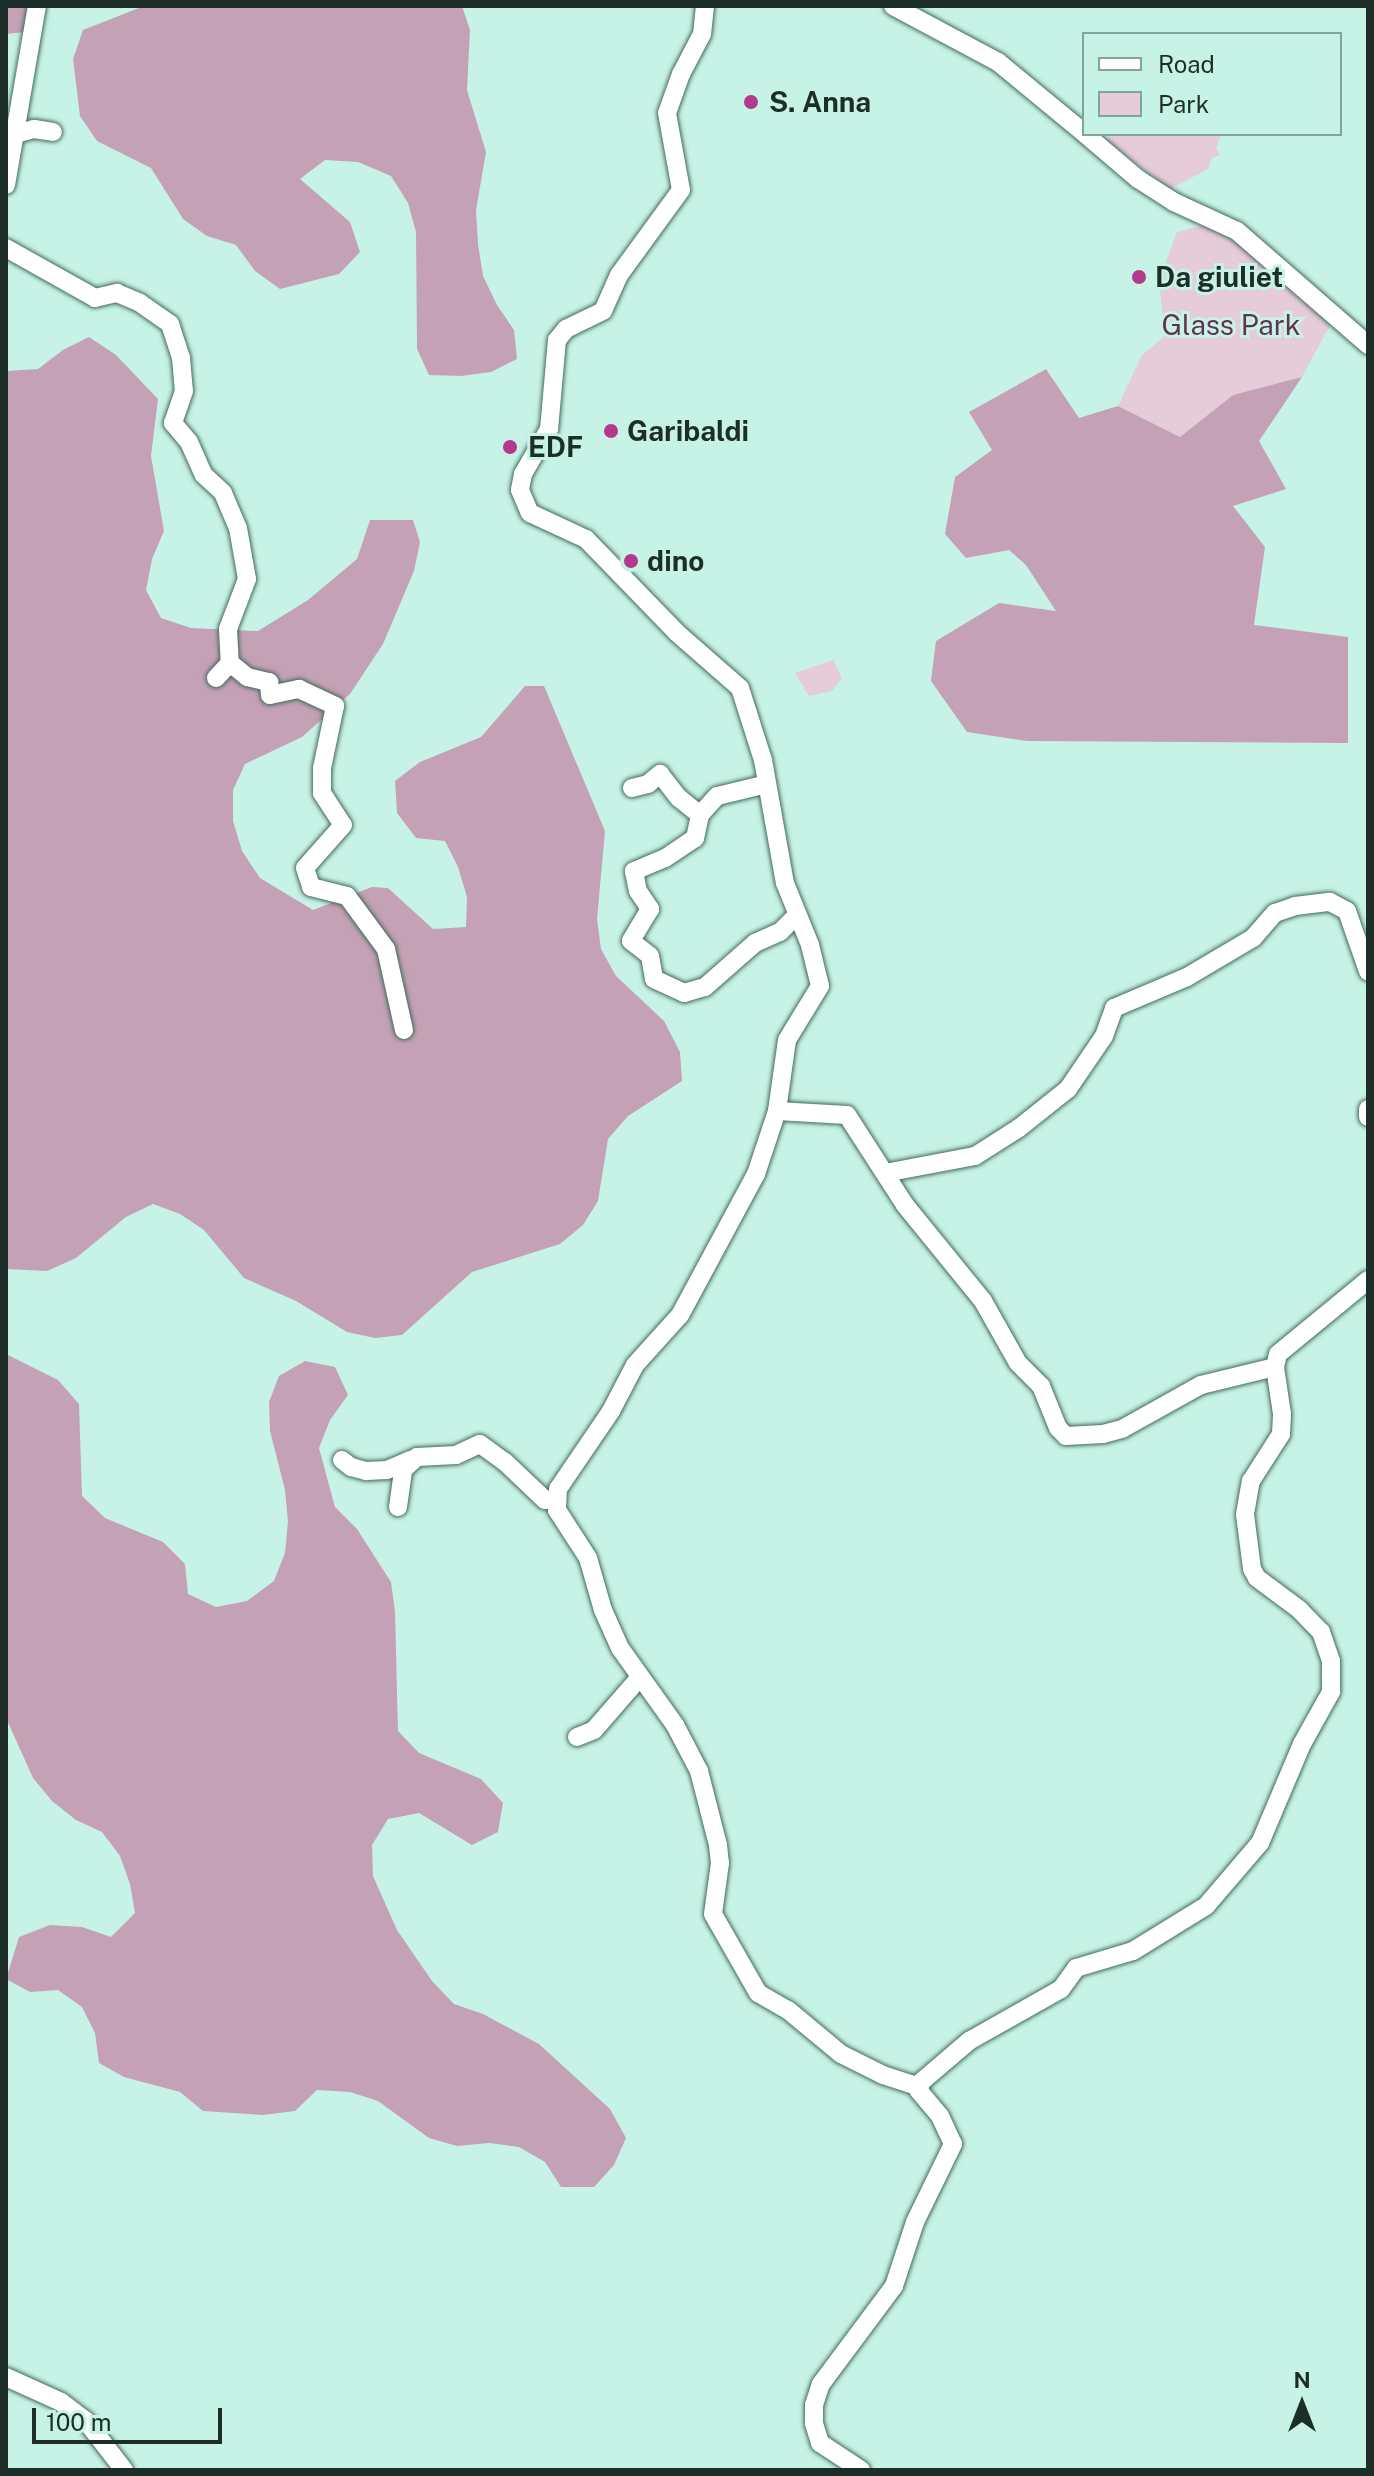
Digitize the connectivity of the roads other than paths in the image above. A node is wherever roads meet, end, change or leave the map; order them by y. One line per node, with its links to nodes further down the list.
1 (37, 6): 6 (street)
2 (705, 6): 13 (street)
3 (893, 6): 5 (street)
4 (53, 132): 6 (street)
5 (1082, 132)
6 (15, 134): 8 (street)
7 (1087, 136): 10 (street)
8 (6, 185)
9 (6, 248): 11 (street)
10 (1368, 345)
11 (230, 663): 12 (street); 18 (street)
12 (216, 678)
13 (767, 784): 15 (street); 16 (street)
14 (632, 788): 15 (street)
15 (700, 815): 16 (street)
16 (797, 915): 20 (street)
17 (1368, 971): 22 (street)
18 (404, 1030)
19 (1368, 1109): 21 (street)
20 (777, 1111): 22 (street); 27 (street)
21 (1368, 1117)
22 (885, 1173): 24 (street)
23 (1368, 1280): 24 (street)
24 (1275, 1367): 31 (street)
25 (417, 1457): 26 (street); 27 (street); 28 (street)
26 (342, 1460)
27 (556, 1500): 29 (street)
28 (398, 1507)
29 (640, 1677): 30 (street); 31 (street)
30 (577, 1737)
31 (919, 2087): 34 (street)
32 (6, 2377): 33 (street)
33 (124, 2470)
34 (861, 2470)

